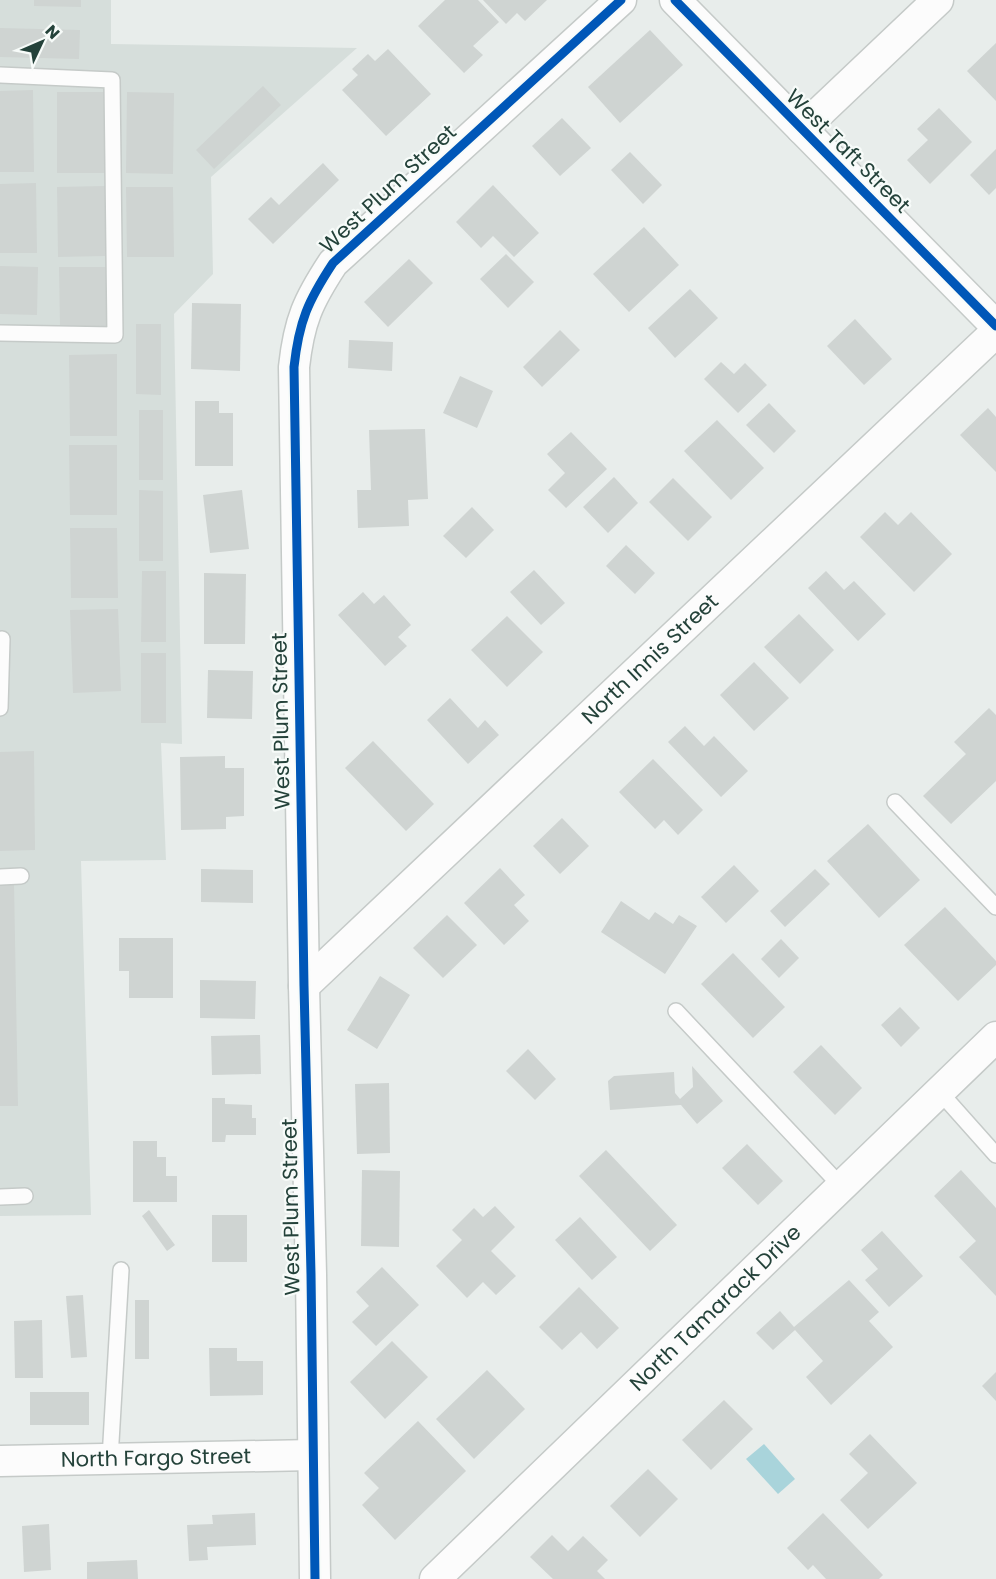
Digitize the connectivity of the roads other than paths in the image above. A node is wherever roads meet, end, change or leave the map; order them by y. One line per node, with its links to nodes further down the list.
1 (621, 0): 16 (street, West Plum Street)
2 (675, 0): 5 (street, West Taft Street)
3 (938, 0): 5 (street)
4 (0, 75): 8 (lane)
5 (802, 129): 6 (street, West Taft Street)
6 (996, 326)
7 (996, 332): 16 (street, North Innis Street)
8 (0, 333)
9 (2, 639): 10 (lane)
10 (1, 661): 11 (lane)
11 (0, 708)
12 (895, 802): 15 (lane)
13 (21, 876): 14 (lane)
14 (0, 877)
15 (996, 907)
16 (304, 986): 25 (street, West Plum Street)
17 (676, 1011): 21 (lane)
18 (996, 1037): 19 (street, North Tamarack Drive)
19 (939, 1091): 20 (lane); 21 (street, North Tamarack Drive)
20 (996, 1155)
21 (841, 1186): 29 (street, North Tamarack Drive)
22 (25, 1196): 23 (lane)
23 (0, 1197)
24 (122, 1270): 26 (lane)
25 (313, 1455): 26 (street, North Fargo Street); 28 (street, West Plum Street)
26 (110, 1459): 27 (street, North Fargo Street)
27 (0, 1461)
28 (315, 1579)
29 (435, 1579)

